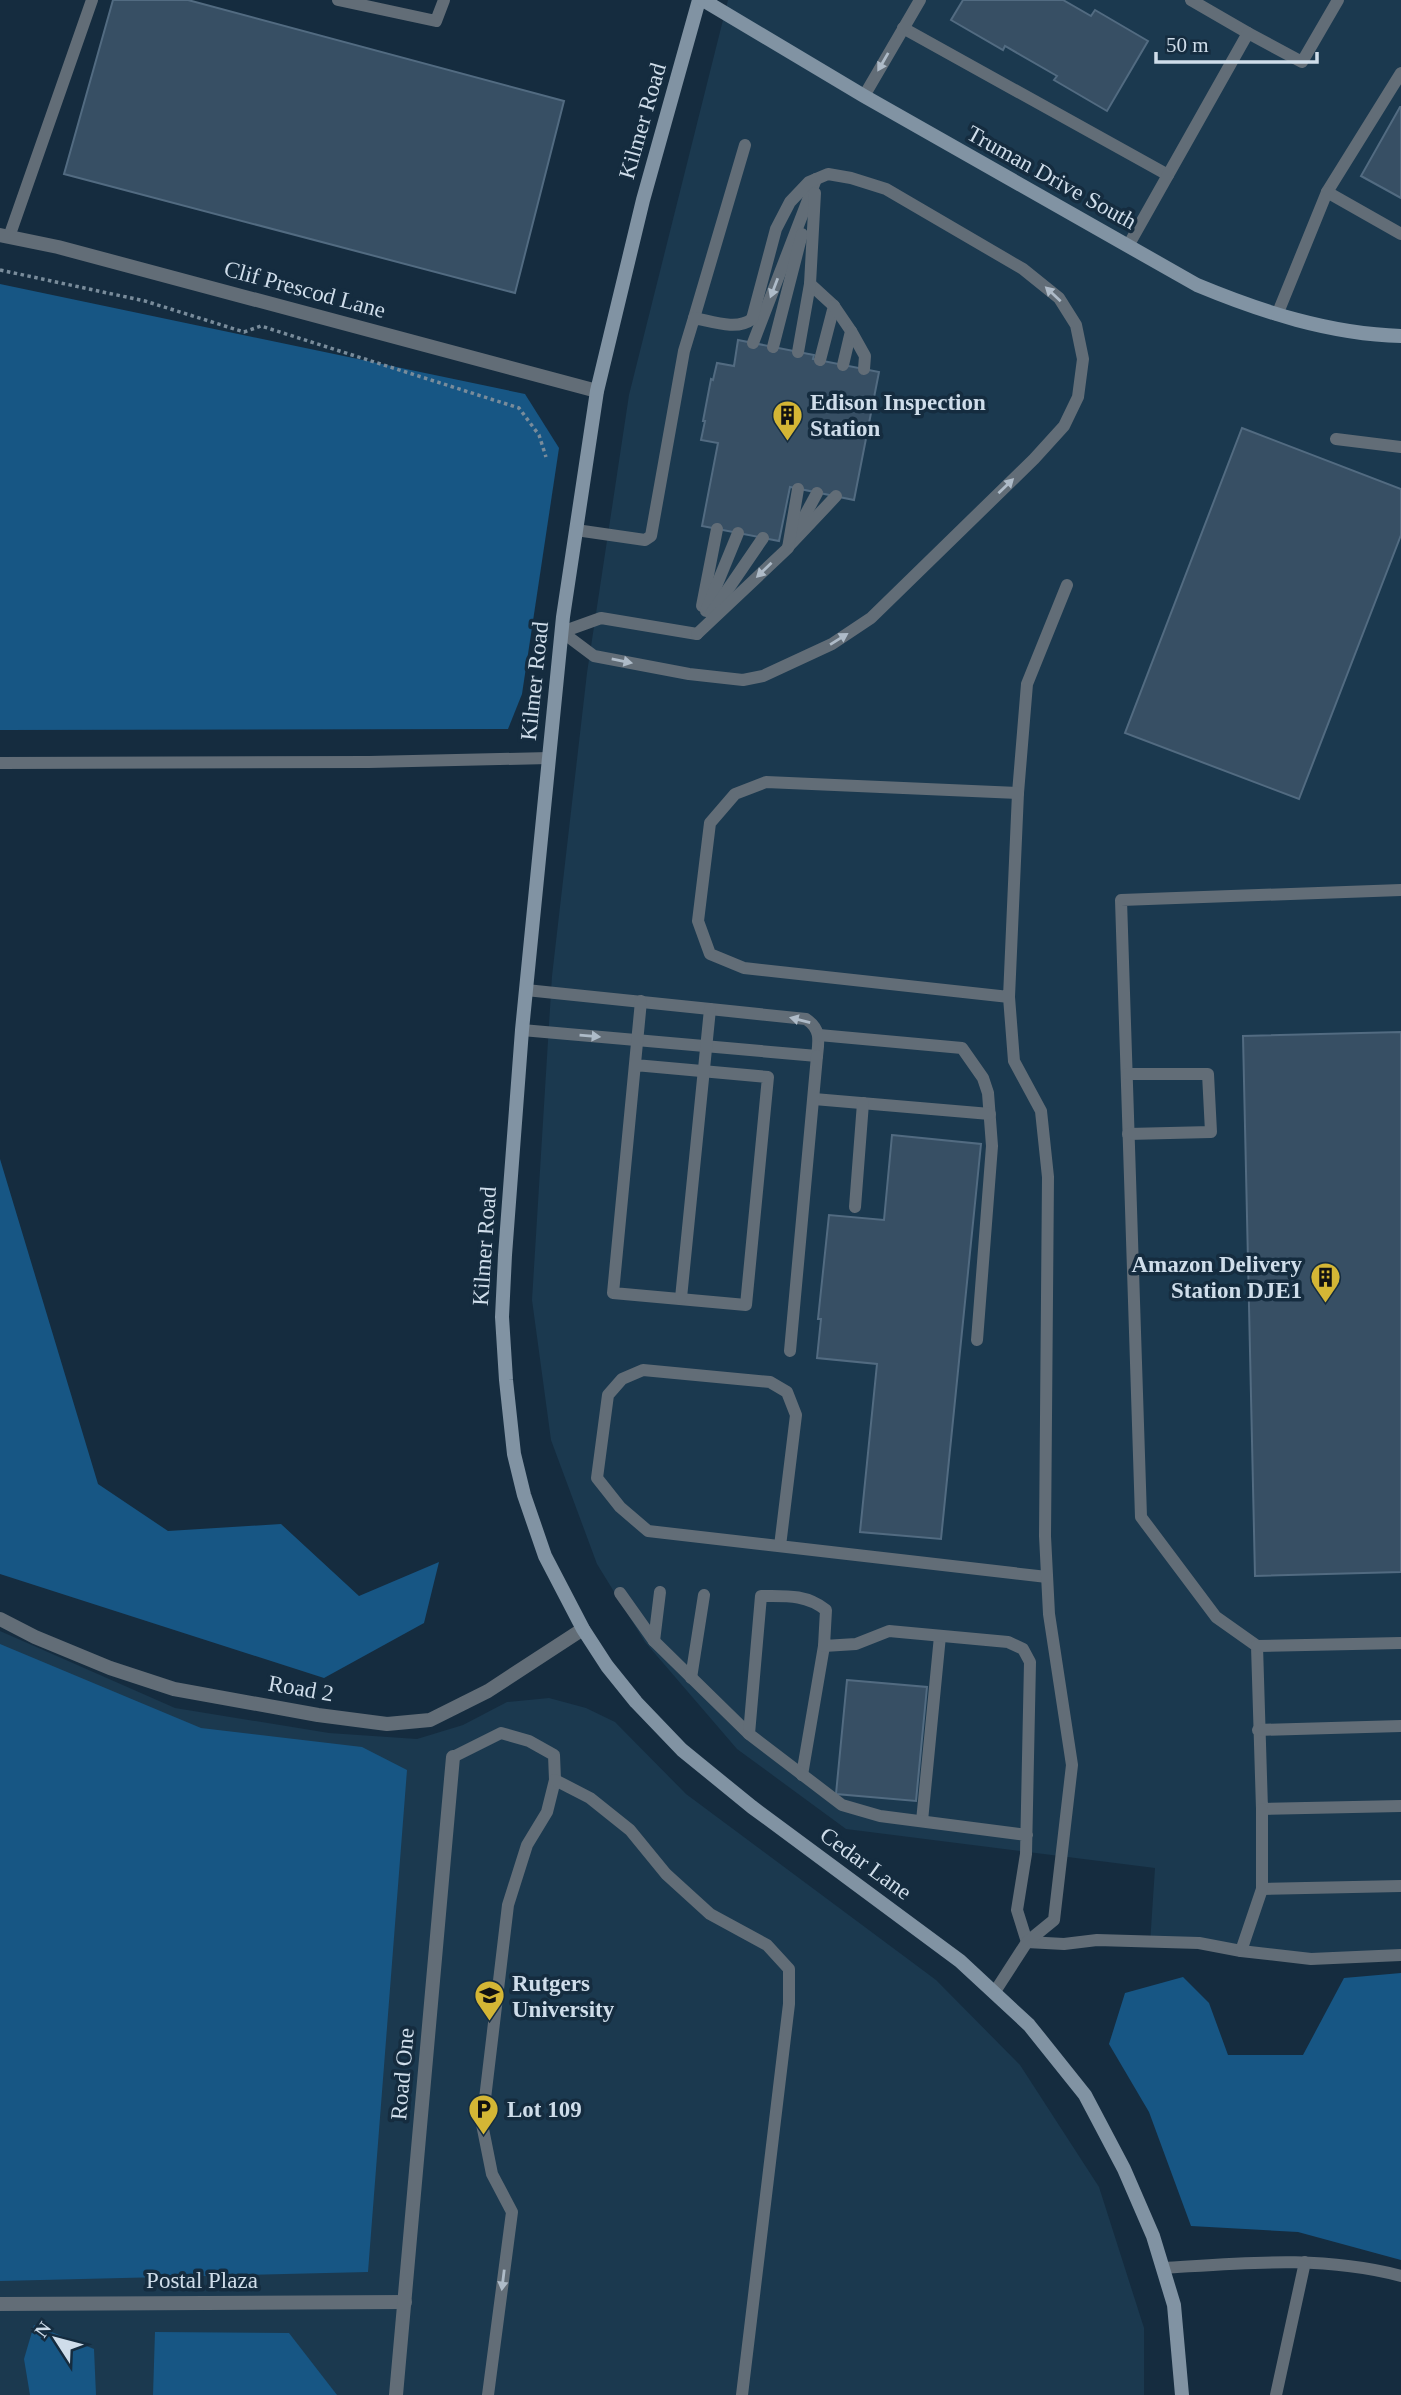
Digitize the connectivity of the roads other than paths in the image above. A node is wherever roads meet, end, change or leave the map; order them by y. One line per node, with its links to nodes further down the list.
1 (92, 0): 17 (lane)
2 (338, 0): 3 (lane)
3 (444, 0)
4 (701, 0): 11 (street, Truman Drive South); 31 (street, Kilmer Road)
5 (920, 0): 8 (lane)
6 (1191, 0): 9 (lane)
7 (1338, 0): 9 (lane)
8 (903, 28): 11 (lane, one-way to 11); 13 (lane)
9 (1248, 33): 13 (lane)
10 (1401, 74): 15 (lane)
11 (864, 96): 18 (street, Truman Drive South)
12 (745, 145): 22 (lane)
13 (1168, 175): 18 (lane)
14 (816, 179): 19 (lane); 22 (lane); 25 (lane, one-way to 25); 26 (lane); 43 (lane, one-way to 14)
15 (1327, 192): 16 (lane); 21 (lane)
16 (1401, 234)
17 (5, 236): 31 (street, Clif Prescod Lane)
18 (1128, 246): 21 (street, Truman Drive South)
19 (810, 284): 20 (lane); 27 (lane)
20 (834, 306): 23 (lane); 28 (lane)
21 (1277, 315): 24 (street, Truman Drive South)
22 (694, 318): 38 (lane)
23 (851, 331): 29 (lane); 30 (lane)
24 (1401, 336)
25 (753, 343)
26 (774, 347)
27 (798, 352)
28 (820, 360)
29 (843, 365)
30 (864, 369)
31 (597, 391): 38 (street, Kilmer Road)
32 (1336, 439): 33 (lane)
33 (1401, 447)
34 (798, 489): 41 (lane)
35 (817, 493): 41 (lane)
36 (836, 496): 41 (lane)
37 (717, 529): 44 (lane)
38 (576, 530): 43 (street, Kilmer Road)
39 (738, 533): 44 (lane)
40 (763, 538): 44 (lane)
41 (788, 548): 44 (lane, one-way to 44)
42 (1068, 585): 47 (lane)
43 (562, 632): 44 (lane); 45 (street, Kilmer Road)
44 (697, 634)
45 (549, 758): 46 (lane); 49 (street, Kilmer Road)
46 (0, 763)
47 (1018, 793): 50 (lane); 50 (lane)
48 (1401, 891): 60 (lane)
49 (526, 990): 51 (lane); 53 (street, Kilmer Road)
50 (1009, 997): 71 (lane)
51 (641, 1002): 52 (lane); 55 (lane)
52 (709, 1009): 54 (lane, one-way to 52); 56 (lane)
53 (522, 1030): 55 (lane, one-way to 55); 69 (street, Kilmer Road)
54 (819, 1035): 57 (lane); 63 (lane)
55 (637, 1040): 56 (lane); 58 (lane)
56 (706, 1047): 57 (lane); 59 (lane)
57 (817, 1056): 61 (lane)
58 (635, 1065): 59 (lane); 66 (lane)
59 (704, 1071): 66 (lane); 66 (lane)
60 (1127, 1074): 64 (lane); 64 (lane)
61 (814, 1099): 62 (lane); 68 (lane)
62 (863, 1103): 63 (lane); 65 (lane)
63 (990, 1114): 67 (lane)
64 (1128, 1134): 81 (lane)
65 (855, 1207)
66 (681, 1298)
67 (977, 1340)
68 (790, 1351)
69 (506, 1380): 76 (street, Cedar Lane)
70 (780, 1546): 70 (lane); 71 (lane)
71 (1047, 1577): 95 (lane)
72 (660, 1592): 78 (lane)
73 (620, 1593): 78 (lane)
74 (704, 1595): 82 (lane)
75 (0, 1619): 76 (street, Road 2)
76 (583, 1629): 98 (street, Cedar Lane)
77 (940, 1636): 80 (lane); 91 (lane); 92 (lane)
78 (654, 1641): 82 (lane)
79 (1401, 1643): 81 (lane)
80 (824, 1646): 85 (lane); 87 (lane)
81 (1257, 1646): 84 (lane)
82 (691, 1678): 85 (lane)
83 (1401, 1726): 84 (lane)
84 (1258, 1730): 90 (lane)
85 (749, 1734): 87 (lane)
86 (453, 1757): 88 (lane); 102 (street, Road One)
87 (802, 1775): 91 (lane)
88 (555, 1780): 105 (lane, one-way to 105); 106 (lane)
89 (1401, 1806): 90 (lane)
90 (1262, 1809): 94 (lane)
91 (922, 1821): 92 (lane)
92 (1027, 1835): 95 (lane)
93 (1401, 1886): 94 (lane)
94 (1262, 1889): 96 (lane)
95 (1027, 1942): 96 (lane); 98 (lane)
96 (1241, 1951): 97 (lane)
97 (1401, 1955)
98 (994, 1993): 100 (street, Cedar Lane)
99 (1306, 2262): 100 (lane); 101 (lane); 108 (lane)
100 (1163, 2268): 107 (street, Cedar Lane)
101 (1401, 2276)
102 (405, 2302): 103 (street, Postal Plaza); 104 (street, Road One)
103 (0, 2304)
104 (396, 2395)
105 (488, 2395)
106 (742, 2395)
107 (1182, 2395)
108 (1276, 2395)

